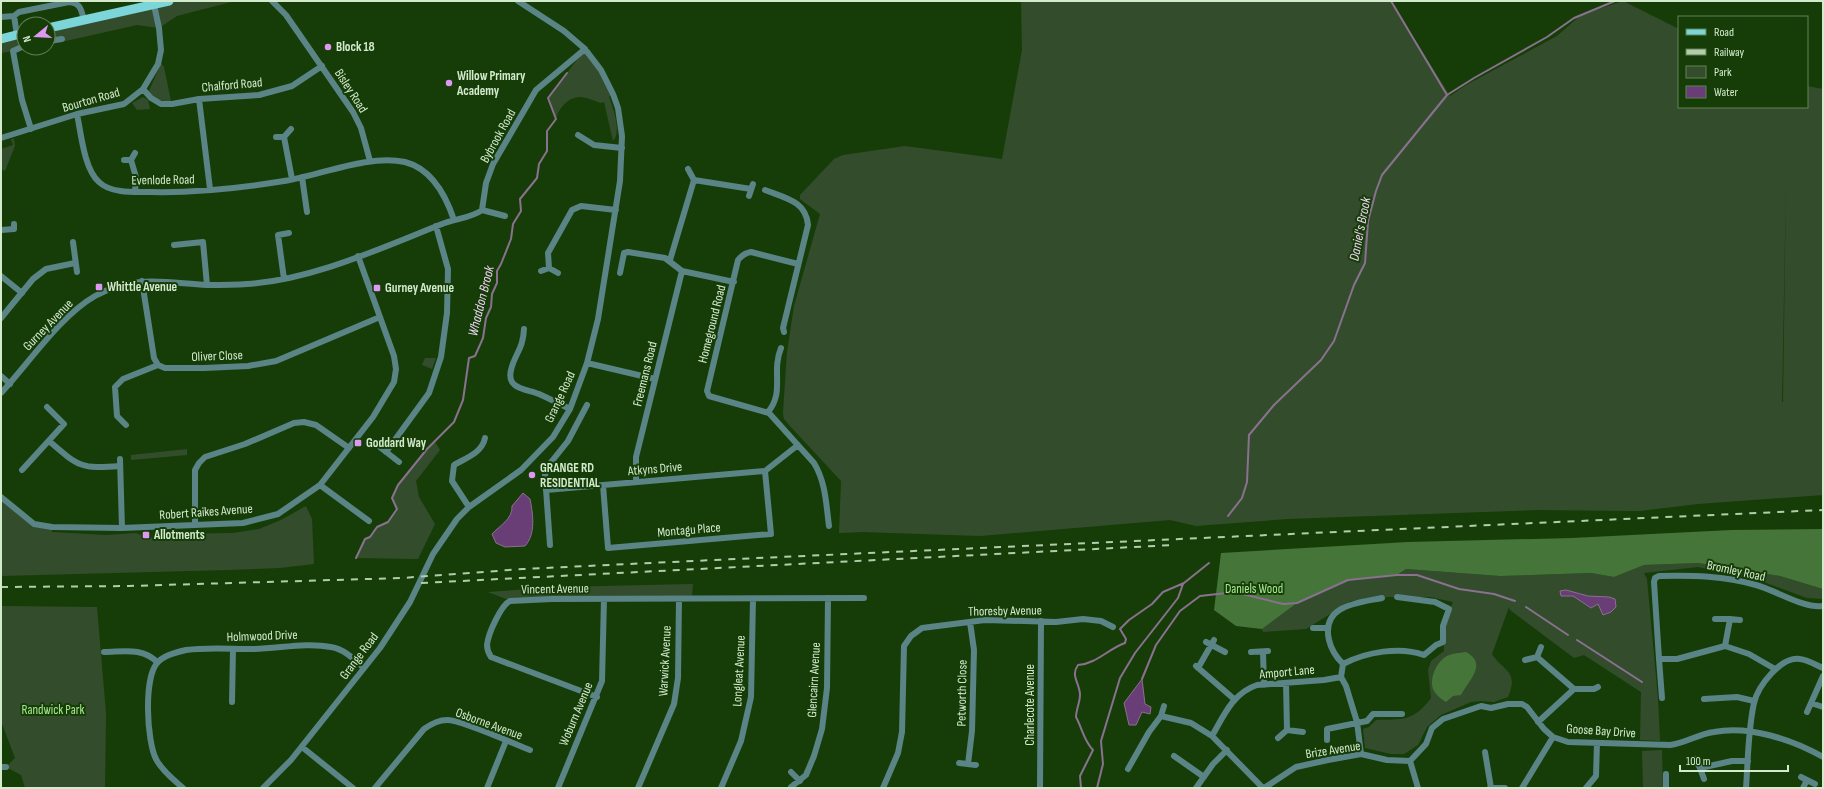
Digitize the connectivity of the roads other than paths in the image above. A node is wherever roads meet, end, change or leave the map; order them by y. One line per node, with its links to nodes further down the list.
1 (169, 1): 4 (main road)
2 (272, 1): 16 (street, Bisley Road)
3 (518, 1): 14 (street, Grange Road)
4 (154, 5): 7 (main road); 17 (street, Bourton Road)
5 (14, 16): 6 (street); 7 (street); 8 (street)
6 (1, 17)
7 (84, 20): 9 (main road)
8 (16, 22)
9 (56, 26)
10 (16, 35): 11 (main road)
11 (1, 38)
12 (62, 39): 13 (street)
13 (56, 40)
14 (585, 49): 28 (street, Grange Road); 41 (street, Bybrook Road)
15 (16, 50): 20 (street)
16 (322, 66): 18 (street, Chalford Road); 32 (street, Bisley Road)
17 (144, 90): 18 (street, Chalford Road); 19 (street, Bourton Road)
18 (199, 99): 37 (street)
19 (77, 114): 20 (street, Bourton Road); 39 (street, Evenlode Road)
20 (31, 129): 26 (street, Bourton Road)
21 (291, 129): 25 (street)
22 (588, 131): 27 (street)
23 (578, 135): 27 (street)
24 (276, 136): 25 (street)
25 (284, 137): 35 (street)
26 (1, 138)
27 (586, 139): 28 (street)
28 (622, 148): 42 (street, Grange Road)
29 (135, 153): 31 (street)
30 (124, 160): 31 (street)
31 (131, 160): 39 (street)
32 (370, 161): 34 (street, Evenlode Road); 45 (street, Evenlode Road)
33 (688, 169): 36 (street)
34 (302, 177): 35 (street, Evenlode Road); 43 (street)
35 (292, 179): 37 (street, Evenlode Road)
36 (694, 180): 40 (street); 53 (street)
37 (210, 189): 39 (street, Evenlode Road)
38 (765, 190): 55 (street)
39 (135, 192)
40 (749, 196)
41 (482, 210): 44 (street); 45 (street, Gurney Avenue)
42 (616, 210): 56 (street); 73 (street, Grange Road)
43 (307, 212)
44 (505, 216)
45 (454, 220): 47 (street, Gurney Avenue)
46 (14, 224): 48 (street)
47 (436, 226): 52 (street, Gurney Avenue); 89 (street)
48 (1, 230)
49 (289, 233): 63 (street)
50 (73, 242): 54 (street)
51 (174, 245): 66 (street)
52 (358, 256): 63 (street, Gurney Avenue); 68 (street, Robert Raikes Avenue)
53 (670, 260): 59 (street); 61 (street)
54 (75, 263): 58 (street); 67 (street)
55 (798, 264): 65 (street, Homeground Road); 71 (street)
56 (549, 268): 57 (street); 60 (street)
57 (542, 271)
58 (76, 272)
59 (682, 272): 65 (street); 76 (street, Freemans Road)
60 (558, 273)
61 (620, 273)
62 (1, 276): 67 (street)
63 (284, 280): 66 (street, Gurney Avenue)
64 (142, 281): 66 (street, Gurney Avenue); 74 (street); 77 (street, Gurney Avenue)
65 (734, 282): 82 (street, Homeground Road)
66 (207, 285)
67 (22, 293): 69 (street)
68 (380, 317): 74 (street, Oliver Close); 88 (street, Robert Raikes Avenue)
69 (1, 318)
70 (524, 329): 81 (street)
71 (784, 332)
72 (781, 348): 82 (street)
73 (587, 363): 76 (street); 81 (street, Grange Road)
74 (158, 365): 83 (street)
75 (1, 376): 77 (street)
76 (655, 380): 95 (street, Freemans Road)
77 (10, 384): 78 (street, Gurney Avenue)
78 (1, 393)
79 (587, 405): 98 (street)
80 (47, 407): 85 (street)
81 (570, 409): 100 (street, Grange Road)
82 (768, 412): 87 (street)
83 (126, 425)
84 (485, 438): 100 (street)
85 (49, 441): 92 (street); 93 (street)
86 (372, 441): 89 (street)
87 (798, 445): 94 (street); 103 (street)
88 (349, 448): 96 (street, Robert Raikes Avenue); 102 (street)
89 (386, 452): 91 (street)
90 (120, 459): 92 (street)
91 (399, 462)
92 (120, 466): 104 (street)
93 (22, 470)
94 (765, 471): 95 (street, Atkyns Drive); 97 (street, Montagu Place)
95 (636, 482): 97 (street, Atkyns Drive)
96 (320, 485): 101 (street); 102 (street, Robert Raikes Avenue)
97 (603, 485): 98 (street, Atkyns Drive)
98 (546, 490): 105 (street)
99 (1, 497): 104 (street, Robert Raikes Avenue)
100 (469, 507): 133 (street, Grange Road)
101 (368, 521)
102 (195, 525): 104 (street, Robert Raikes Avenue)
103 (829, 526)
104 (122, 528)
105 (550, 545)
106 (1397, 596): 132 (street)
107 (828, 598): 108 (street); 112 (street); 184 (street, Glencairn Avenue)
108 (864, 598)
109 (1382, 598): 121 (street)
110 (604, 599): 111 (street, Vincent Avenue); 142 (street, Woburn Avenue); 142 (street, Vincent Avenue)
111 (678, 599): 112 (street, Vincent Avenue); 193 (street, Warwick Avenue)
112 (753, 599): 194 (street, Longleat Avenue)
113 (1821, 607): 129 (street, Bromley Road)
114 (1715, 618): 115 (street)
115 (1730, 619): 116 (street); 122 (street)
116 (1740, 620)
117 (1041, 621): 118 (street, Thoresby Avenue); 119 (street, Thoresby Avenue); 196 (street, Charlecote Avenue)
118 (970, 622): 176 (street, Petworth Close); 195 (street, Thoresby Avenue)
119 (1113, 627)
120 (1312, 628): 121 (street)
121 (1328, 628): 132 (street)
122 (1724, 646): 129 (street); 135 (street)
123 (1541, 647): 128 (street)
124 (233, 649): 131 (street, Holmwood Drive); 133 (street, Holmwood Drive); 147 (street)
125 (1226, 652): 144 (street)
126 (1251, 652): 139 (street)
127 (108, 653): 131 (street)
128 (1537, 657): 130 (street); 141 (street)
129 (1659, 659): 143 (street, Bromley Road)
130 (1525, 660)
131 (158, 662): 187 (street)
132 (1343, 664): 136 (street)
133 (364, 668): 165 (street, Grange Road)
134 (1823, 668): 135 (street)
135 (1774, 669): 146 (street)
136 (1341, 676): 138 (street, Amport Lane); 154 (street)
137 (1823, 676): 148 (street)
138 (1286, 683): 139 (street, Amport Lane); 156 (street)
139 (1264, 684): 144 (street, Amport Lane)
140 (1598, 687): 141 (street)
141 (1574, 689): 155 (street)
142 (596, 697): 192 (street, Woburn Avenue)
143 (1662, 698)
144 (1234, 699): 159 (street, Amport Lane)
145 (1704, 699): 146 (street)
146 (1754, 701): 158 (street)
147 (232, 702)
148 (1811, 703): 150 (street); 151 (street)
149 (1164, 706): 153 (street)
150 (1823, 708)
151 (1807, 712)
152 (1402, 714): 154 (street)
153 (1161, 716): 159 (street); 179 (street)
154 (1357, 722): 162 (street); 169 (street)
155 (1538, 722): 160 (street, Goose Bay Drive); 173 (street, Goose Bay Drive)
156 (1287, 730): 157 (street); 161 (street)
157 (1303, 732)
158 (1750, 732): 164 (street, Goose Bay Drive); 171 (street, Goose Bay Drive); 174 (street)
159 (1212, 736): 167 (street)
160 (1553, 737): 164 (street, Goose Bay Drive); 202 (street)
161 (1278, 738)
162 (1328, 740)
163 (506, 741): 166 (street, Osborne Avenue); 190 (street, Osborne Avenue); 191 (street)
164 (1597, 743): 203 (street)
165 (302, 747): 188 (street, Grange Road); 189 (street)
166 (530, 750)
167 (1226, 750): 182 (street); 198 (street)
168 (1485, 752): 200 (street)
169 (1361, 754): 173 (street, Brize Avenue); 198 (street, Brize Avenue)
170 (1174, 756): 182 (street)
171 (1823, 757)
172 (1695, 759): 178 (street)
173 (1410, 761): 199 (street)
174 (1748, 761): 178 (street); 205 (street)
175 (959, 763): 176 (street)
176 (968, 764): 177 (street)
177 (976, 766)
178 (1700, 768): 183 (street)
179 (1128, 769)
180 (791, 772): 184 (street)
181 (1666, 774): 204 (street)
182 (1204, 777): 197 (street)
183 (1704, 779)
184 (800, 781): 186 (street, Glencairn Avenue)
185 (1815, 784): 206 (street)
186 (791, 787)
187 (183, 788)
188 (263, 788)
189 (353, 788)
190 (375, 788)
191 (487, 788)
192 (558, 788)
193 (638, 788)
194 (721, 788)
195 (883, 788)
196 (1040, 788)
197 (1196, 788)
198 (1264, 788)
199 (1418, 788)
200 (1491, 788): 201 (street)
201 (1505, 788)
202 (1522, 788)
203 (1586, 788)
204 (1666, 788)
205 (1746, 788)
206 (1803, 788)

